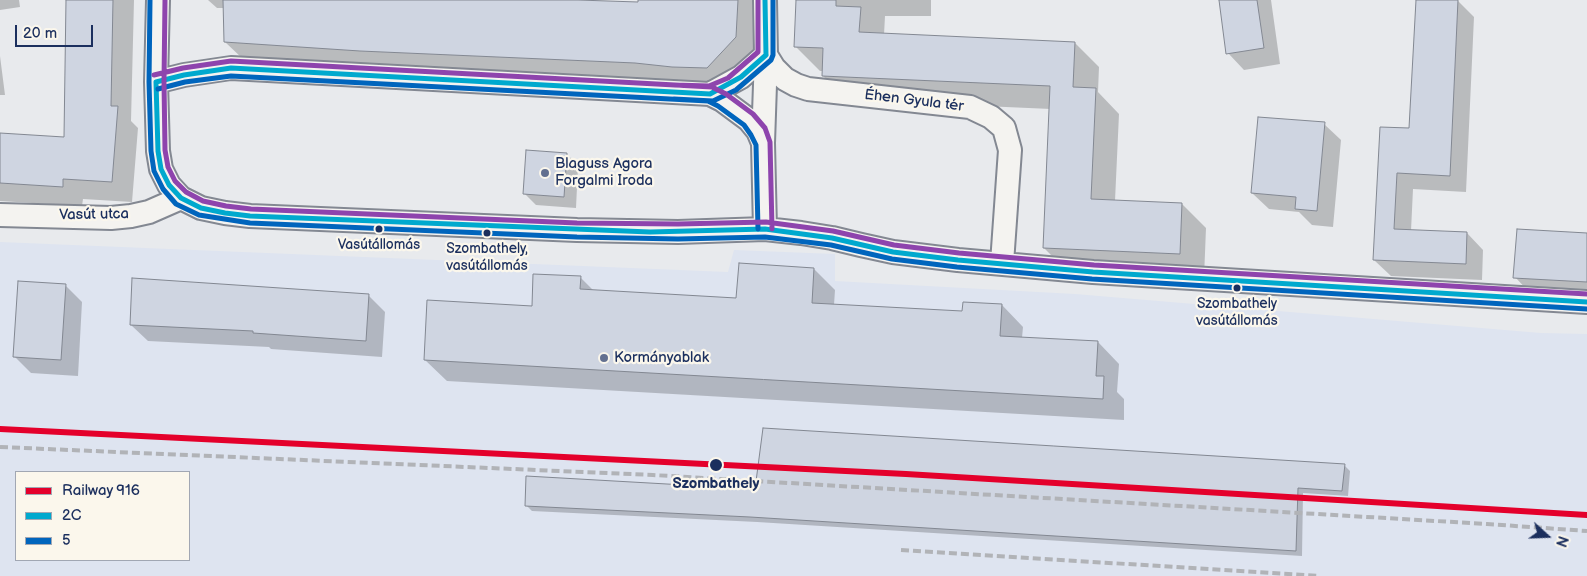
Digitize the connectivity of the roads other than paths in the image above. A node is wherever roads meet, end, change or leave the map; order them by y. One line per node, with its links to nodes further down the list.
1 (158, 0): 4 (street)
2 (766, 0): 3 (street)
3 (766, 55): 5 (street); 6 (street); 10 (street, Éhen Gyula tér)
4 (156, 82): 5 (street); 7 (street)
5 (710, 94): 6 (street)
6 (763, 143): 9 (street)
7 (181, 198): 8 (street, Vasút utca); 9 (street)
8 (0, 215)
9 (765, 229): 10 (street)
10 (1002, 263): 11 (street)
11 (1587, 302)

